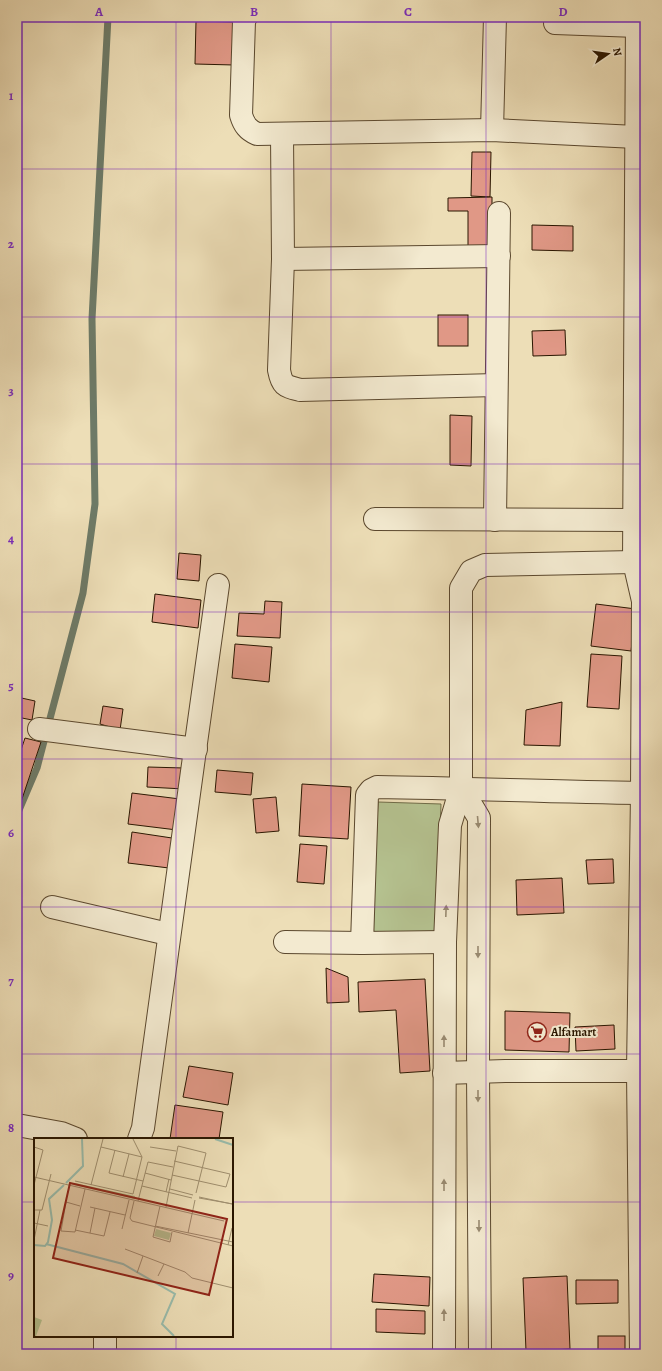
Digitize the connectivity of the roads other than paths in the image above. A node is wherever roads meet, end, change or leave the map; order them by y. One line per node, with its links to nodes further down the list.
1 (246, 17): 6 (street)
2 (495, 17): 5 (street)
3 (637, 21): 4 (street); 7 (street)
4 (555, 23)
5 (492, 130): 6 (street); 7 (street)
6 (282, 134): 10 (street)
7 (636, 137): 14 (street)
8 (499, 214): 9 (street)
9 (499, 256): 10 (street); 11 (street)
10 (283, 259): 11 (street)
11 (496, 385): 13 (street)
12 (375, 519): 13 (street)
13 (496, 520): 14 (street)
14 (634, 520): 15 (street)
15 (634, 562): 17 (street); 20 (street)
16 (218, 585): 19 (street)
17 (644, 601): 21 (street)
18 (49, 730): 19 (street)
19 (196, 749): 24 (street)
20 (461, 788): 21 (street); 26 (street, one-way to 20); 27 (street); 29 (street, one-way to 29)
21 (642, 793): 22 (street)
22 (643, 848): 28 (street)
23 (52, 907): 24 (street)
24 (168, 934): 33 (street)
25 (285, 942): 27 (street)
26 (445, 942): 27 (street); 30 (street, one-way to 26)
27 (362, 943)
28 (642, 1071): 29 (street); 38 (street)
29 (478, 1072): 30 (street); 37 (street, one-way to 37)
30 (444, 1073): 36 (street, one-way to 30)
31 (17, 1125): 32 (street)
32 (73, 1138)
33 (139, 1138)
34 (105, 1337): 35 (street)
35 (105, 1354)
36 (444, 1354)
37 (480, 1354)
38 (641, 1354)

